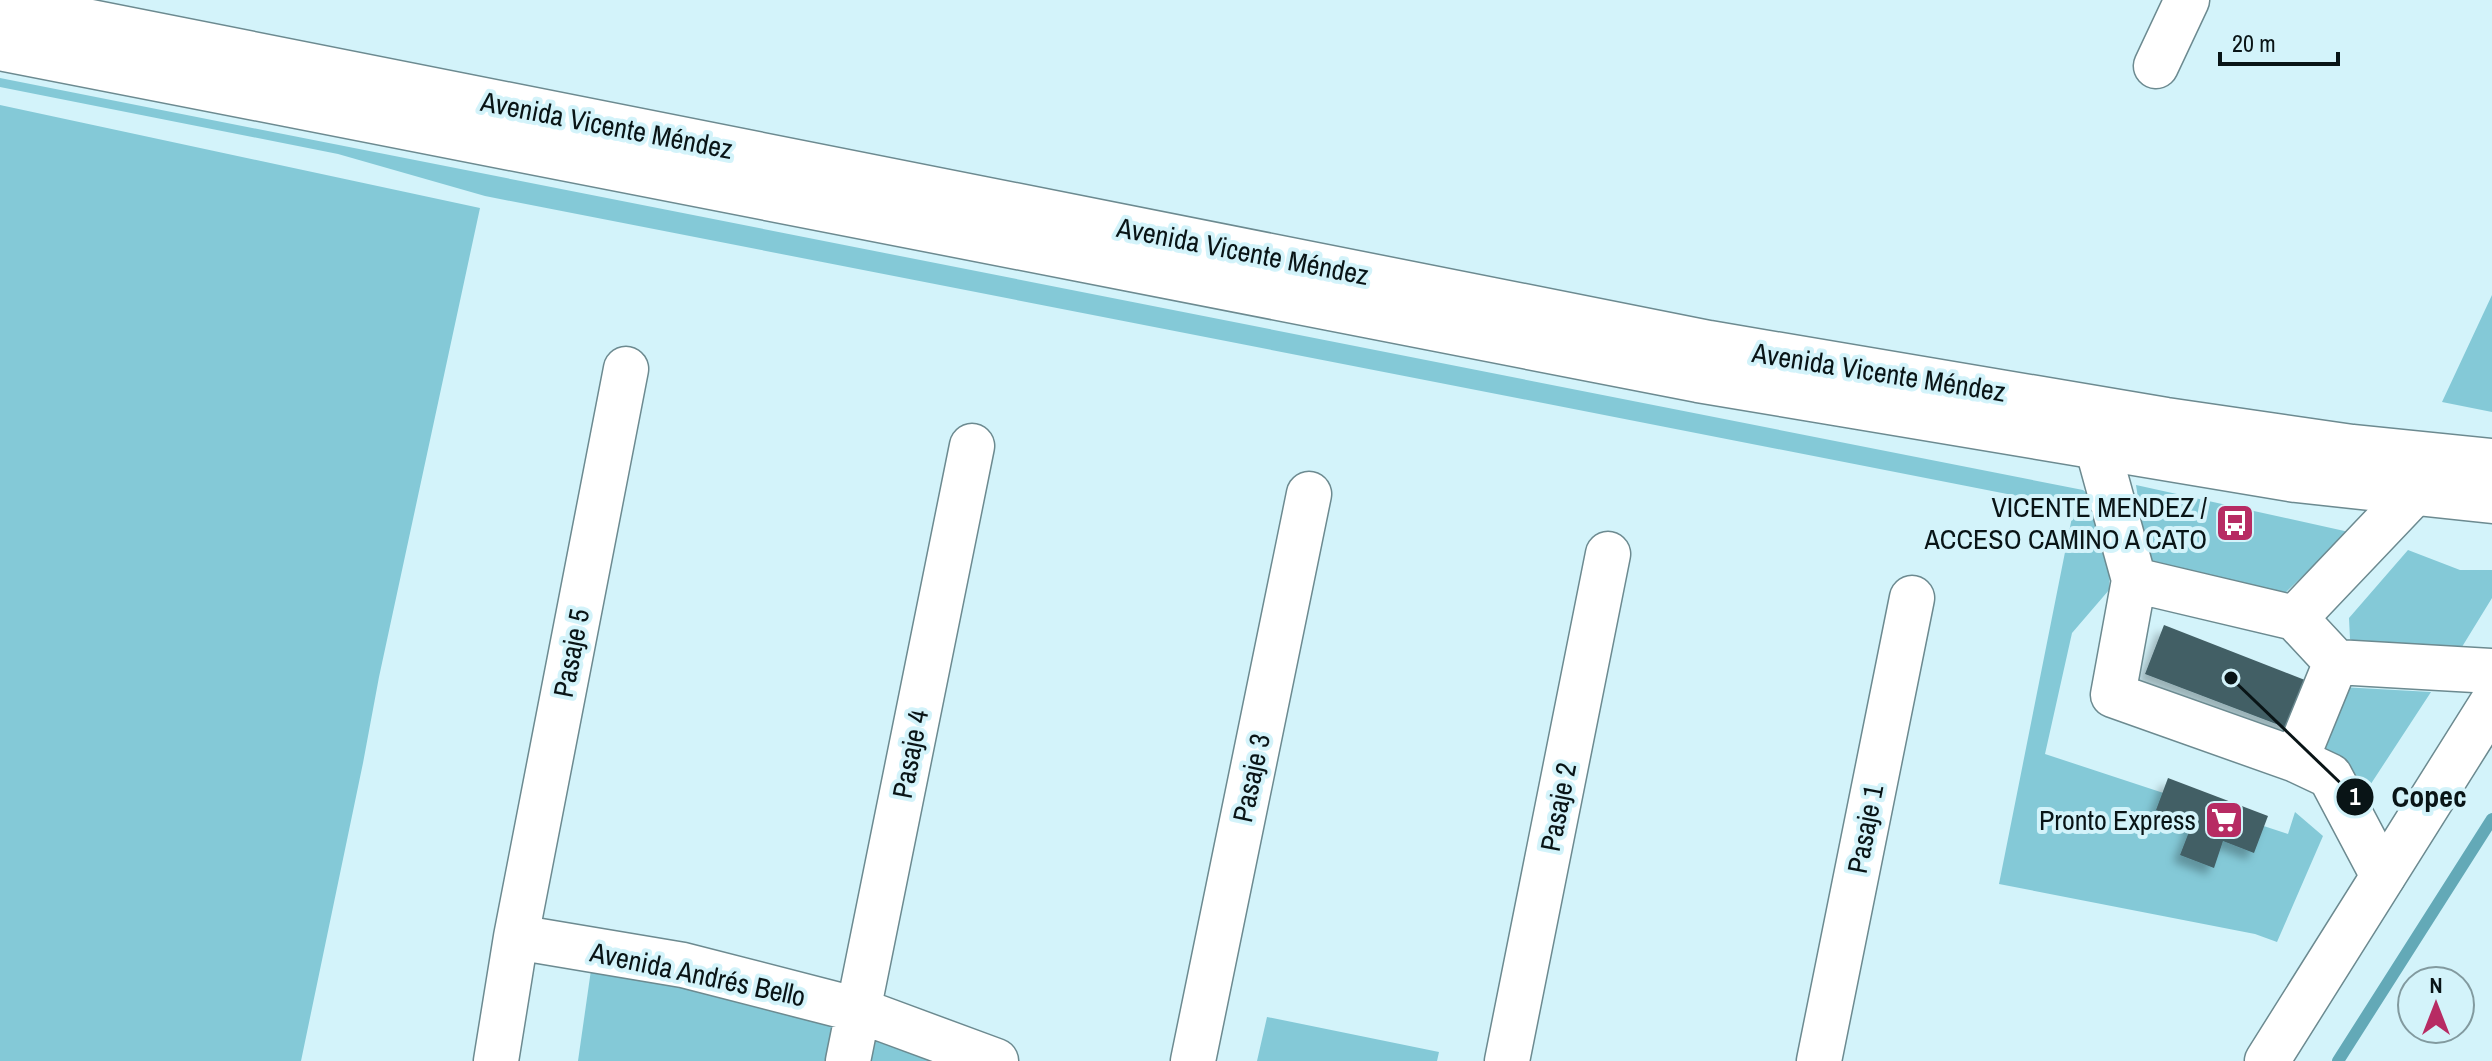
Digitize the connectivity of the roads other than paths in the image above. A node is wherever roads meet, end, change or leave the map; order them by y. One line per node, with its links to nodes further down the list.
1 (2187, 0): 4 (main road)
2 (0, 4): 8 (main road, Avenida Vicente Méndez)
3 (0, 48): 7 (main road, Avenida Vicente Méndez)
4 (2156, 66)
5 (626, 369): 21 (main road, Pasaje 5)
6 (972, 446): 22 (main road, Pasaje 4)
7 (2097, 446): 10 (main road, Avenida Vicente Méndez); 13 (main road)
8 (2492, 461)
9 (1309, 494): 26 (main road, Pasaje 3)
10 (2413, 494): 11 (main road, Avenida Vicente Méndez); 15 (main road)
11 (2492, 501)
12 (1608, 554): 27 (main road, Pasaje 2)
13 (2134, 580): 15 (main road); 19 (main road)
14 (1912, 598): 28 (main road, Pasaje 1)
15 (2295, 618): 16 (main road)
16 (2336, 662): 17 (main road); 19 (main road)
17 (2492, 671)
18 (2492, 703): 20 (main road)
19 (2296, 760): 20 (main road)
20 (2383, 876): 29 (main road)
21 (516, 937): 22 (main road, Avenida Andrés Bello); 23 (main road)
22 (858, 1010): 24 (main road, Pasaje 4); 25 (main road, Avenida Andrés Bello)
23 (496, 1061)
24 (848, 1061)
25 (996, 1061)
26 (1193, 1061)
27 (1507, 1061)
28 (1819, 1061)
29 (2267, 1061)

